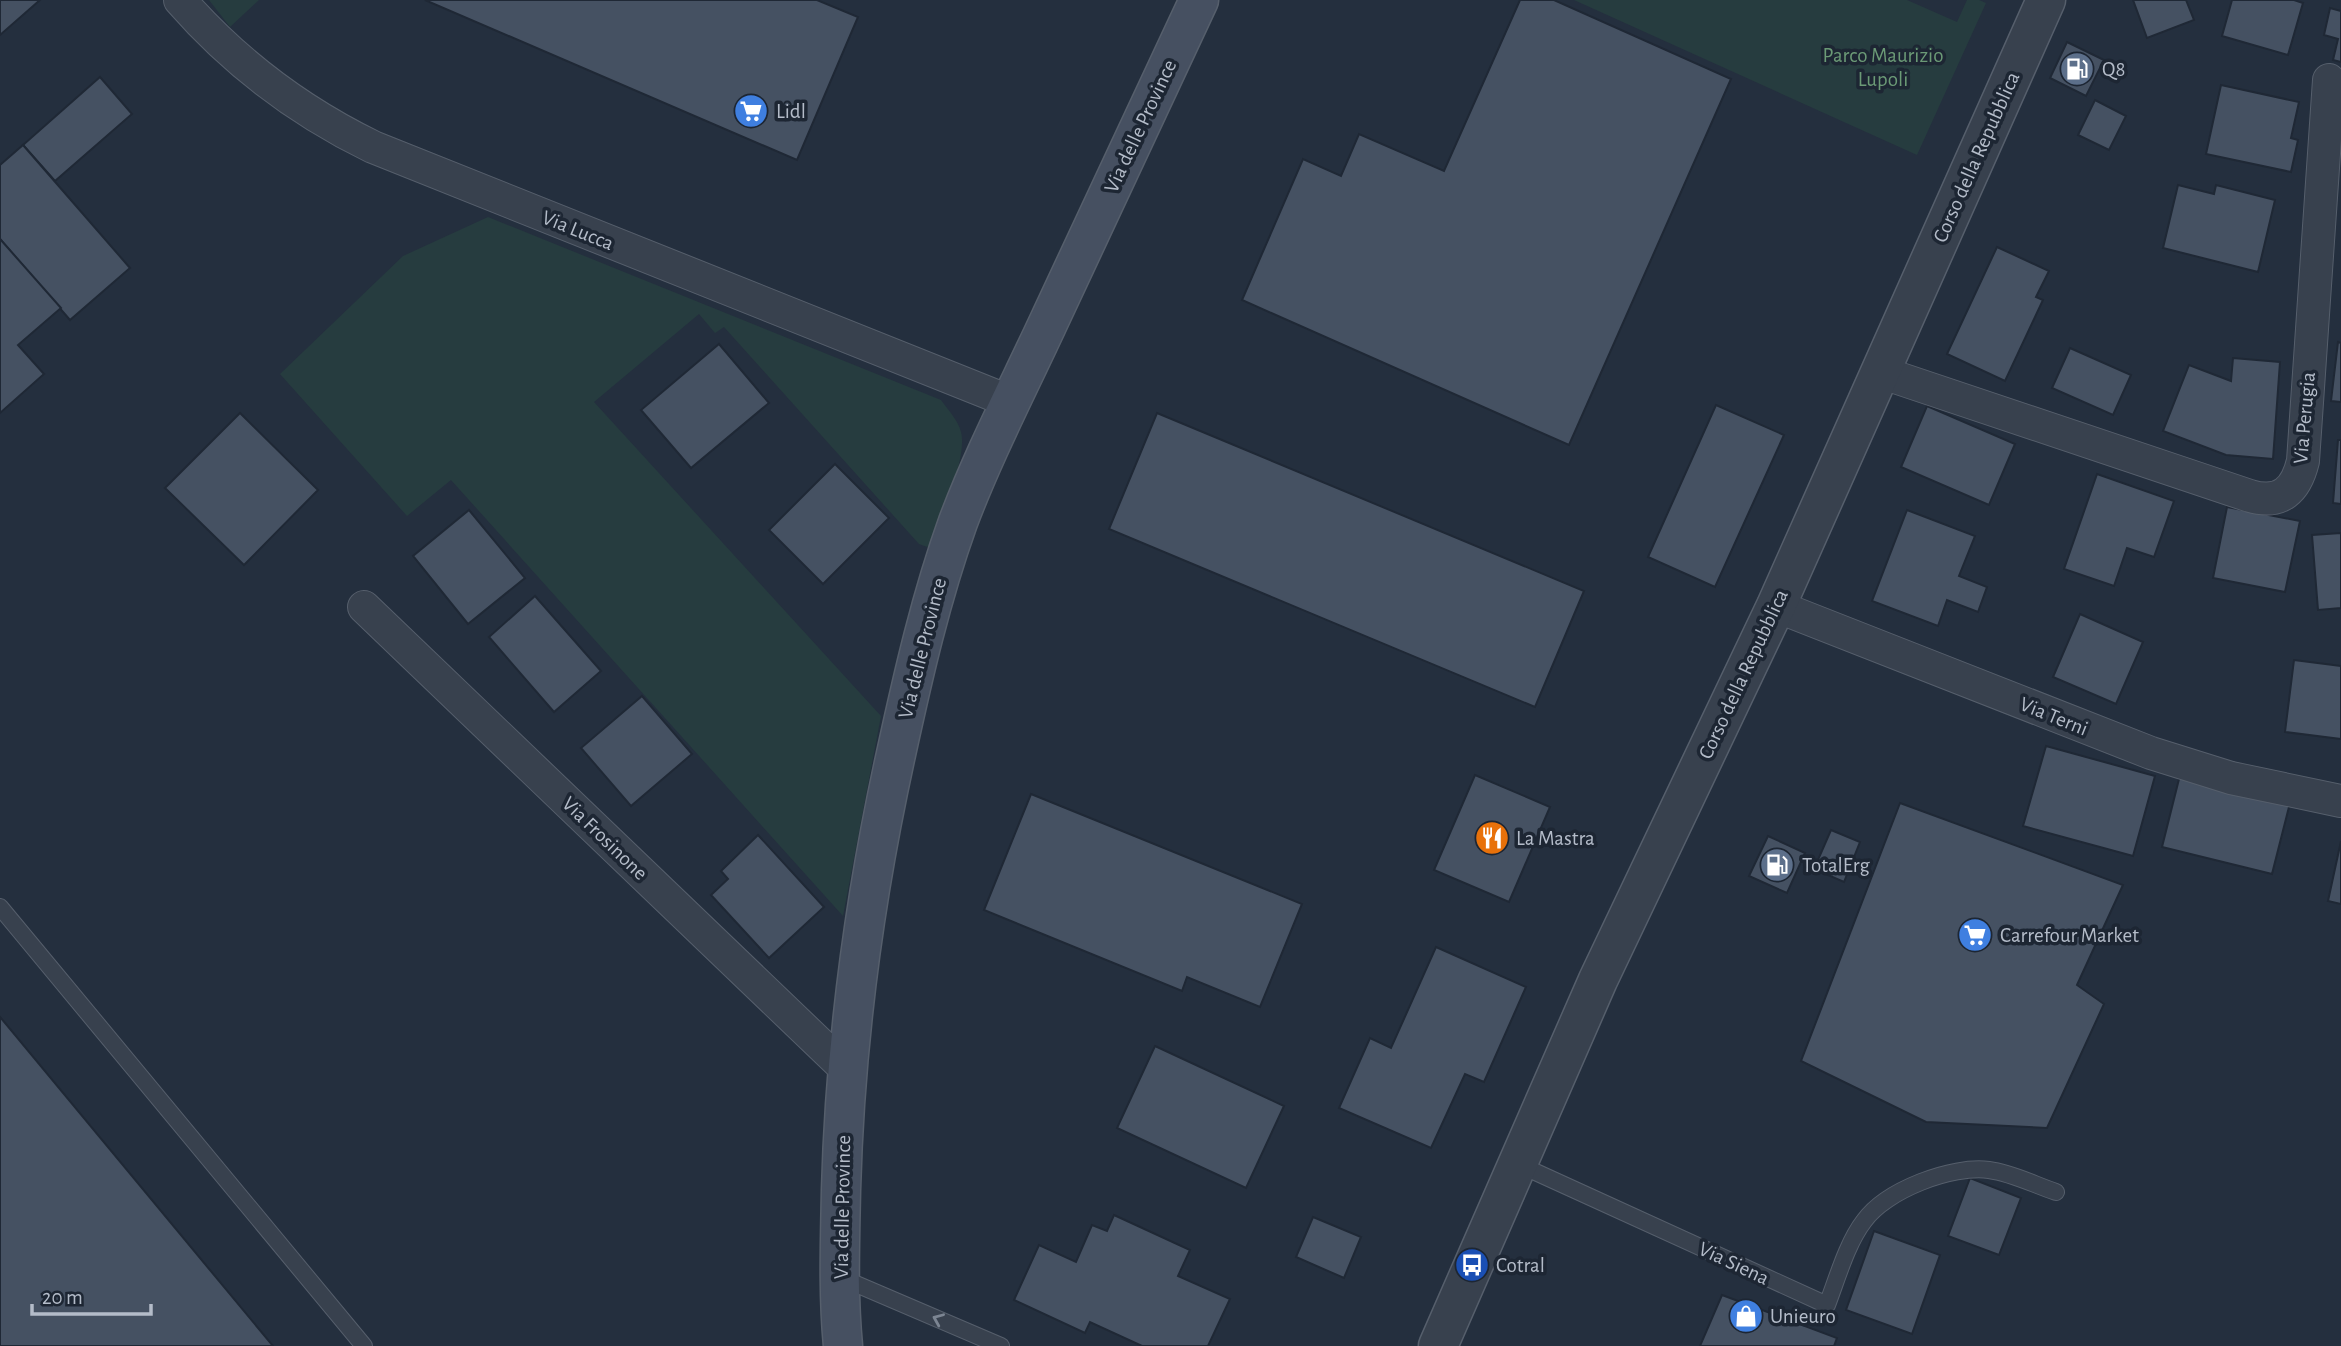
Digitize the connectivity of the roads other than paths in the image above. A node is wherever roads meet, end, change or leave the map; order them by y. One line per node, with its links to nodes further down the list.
1 (180, 0): 6 (street, Via Lucca)
2 (1199, 0): 6 (main road, Via delle Province)
3 (2046, 0): 5 (street, Corso della Repubblica)
4 (2329, 80): 5 (street, Via Perugia)
5 (1880, 372): 7 (street, Corso della Repubblica)
6 (1011, 402): 11 (main road, Via delle Province)
7 (1776, 606): 9 (street, Via Terni); 12 (street, Corso della Repubblica)
8 (364, 607): 11 (street, Via Frosinone)
9 (2341, 801)
10 (0, 907): 15 (lane)
11 (846, 1069): 14 (main road, Via delle Province)
12 (1518, 1164): 13 (lane, Via Siena); 18 (street, Corso della Repubblica)
13 (2056, 1192)
14 (840, 1278): 16 (main road, Via delle Province); 17 (lane, one-way to 14)
15 (364, 1346)
16 (843, 1346)
17 (1001, 1346)
18 (1438, 1346)

